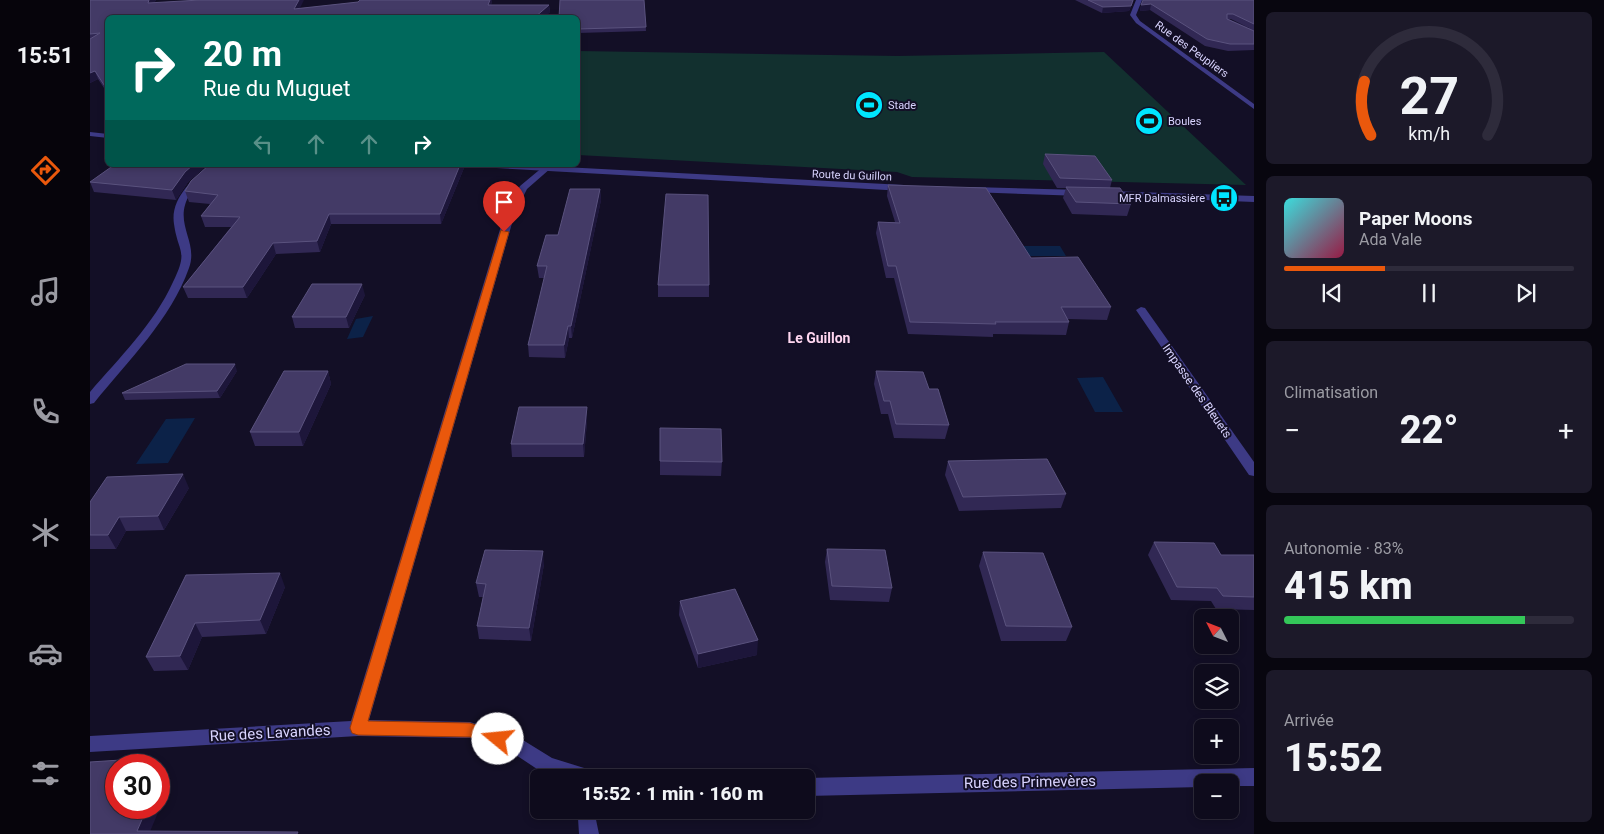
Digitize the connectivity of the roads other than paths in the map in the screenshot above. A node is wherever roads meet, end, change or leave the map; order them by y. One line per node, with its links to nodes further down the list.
1 (1139, 0): 2 (street, Rue des Peupliers)
2 (1254, 107)
3 (90, 134): 4 (street)
4 (105, 136)
5 (213, 167): 14 (street)
6 (525, 167): 7 (street, Route du Guillon)
7 (548, 168): 8 (street, Route du Guillon); 16 (street)
8 (916, 188)
9 (964, 190): 10 (street)
10 (1089, 194)
11 (1099, 194): 12 (street)
12 (1254, 199)
13 (1141, 310): 15 (street, Impasse des Bleuets)
14 (90, 400)
15 (1254, 472)
16 (358, 728): 17 (street, Rue des Lavandes); 18 (street, Rue des Lavandes)
17 (90, 744)
18 (547, 769)
19 (1254, 777): 20 (street, Rue des Primevères)
20 (815, 787)
21 (587, 819): 22 (street)
22 (589, 834)

